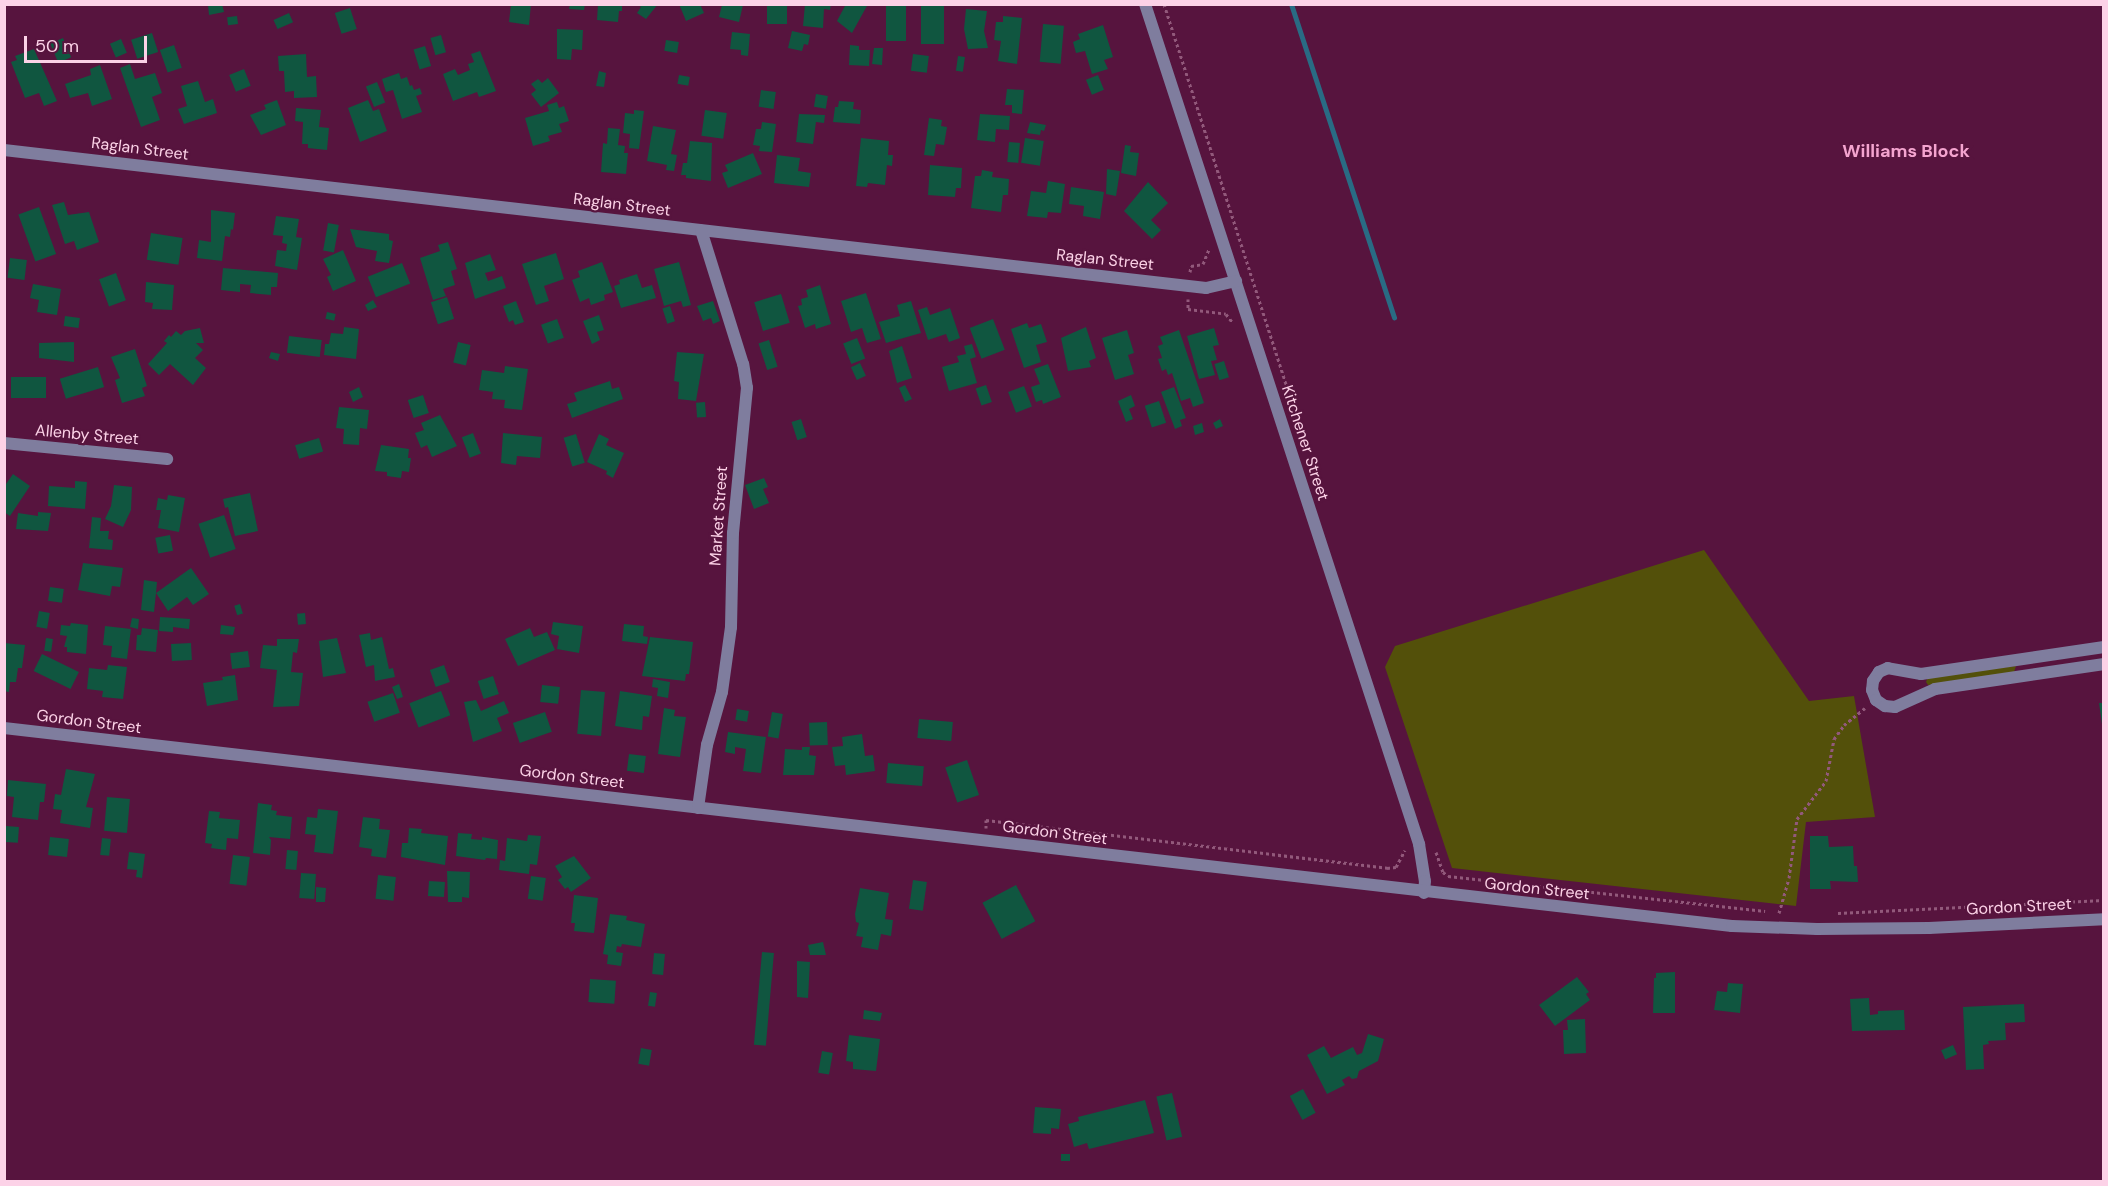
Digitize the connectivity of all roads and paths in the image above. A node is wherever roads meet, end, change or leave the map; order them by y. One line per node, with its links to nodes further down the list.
1 (1145, 4): 4 (street, Kitchener Street)
2 (4, 150): 3 (street, Raglan Street)
3 (701, 230): 4 (street, Raglan Street); 11 (street, Market Street)
4 (1236, 281): 15 (street, Kitchener Street)
5 (4, 443): 6 (street, Allenby Street)
6 (167, 459)
7 (2103, 647): 9 (street)
8 (2103, 664): 9 (street)
9 (1876, 700): 17 (path)
10 (4, 729): 11 (street, Gordon Street)
11 (698, 808): 12 (street, Gordon Street)
12 (984, 841): 13 (path); 15 (street, Gordon Street)
13 (1406, 848)
14 (1436, 850): 17 (path)
15 (1424, 893): 20 (street, Gordon Street)
16 (2103, 900): 18 (path)
17 (1779, 913): 19 (path)
18 (1835, 913)
19 (1791, 914)
20 (2103, 919)

